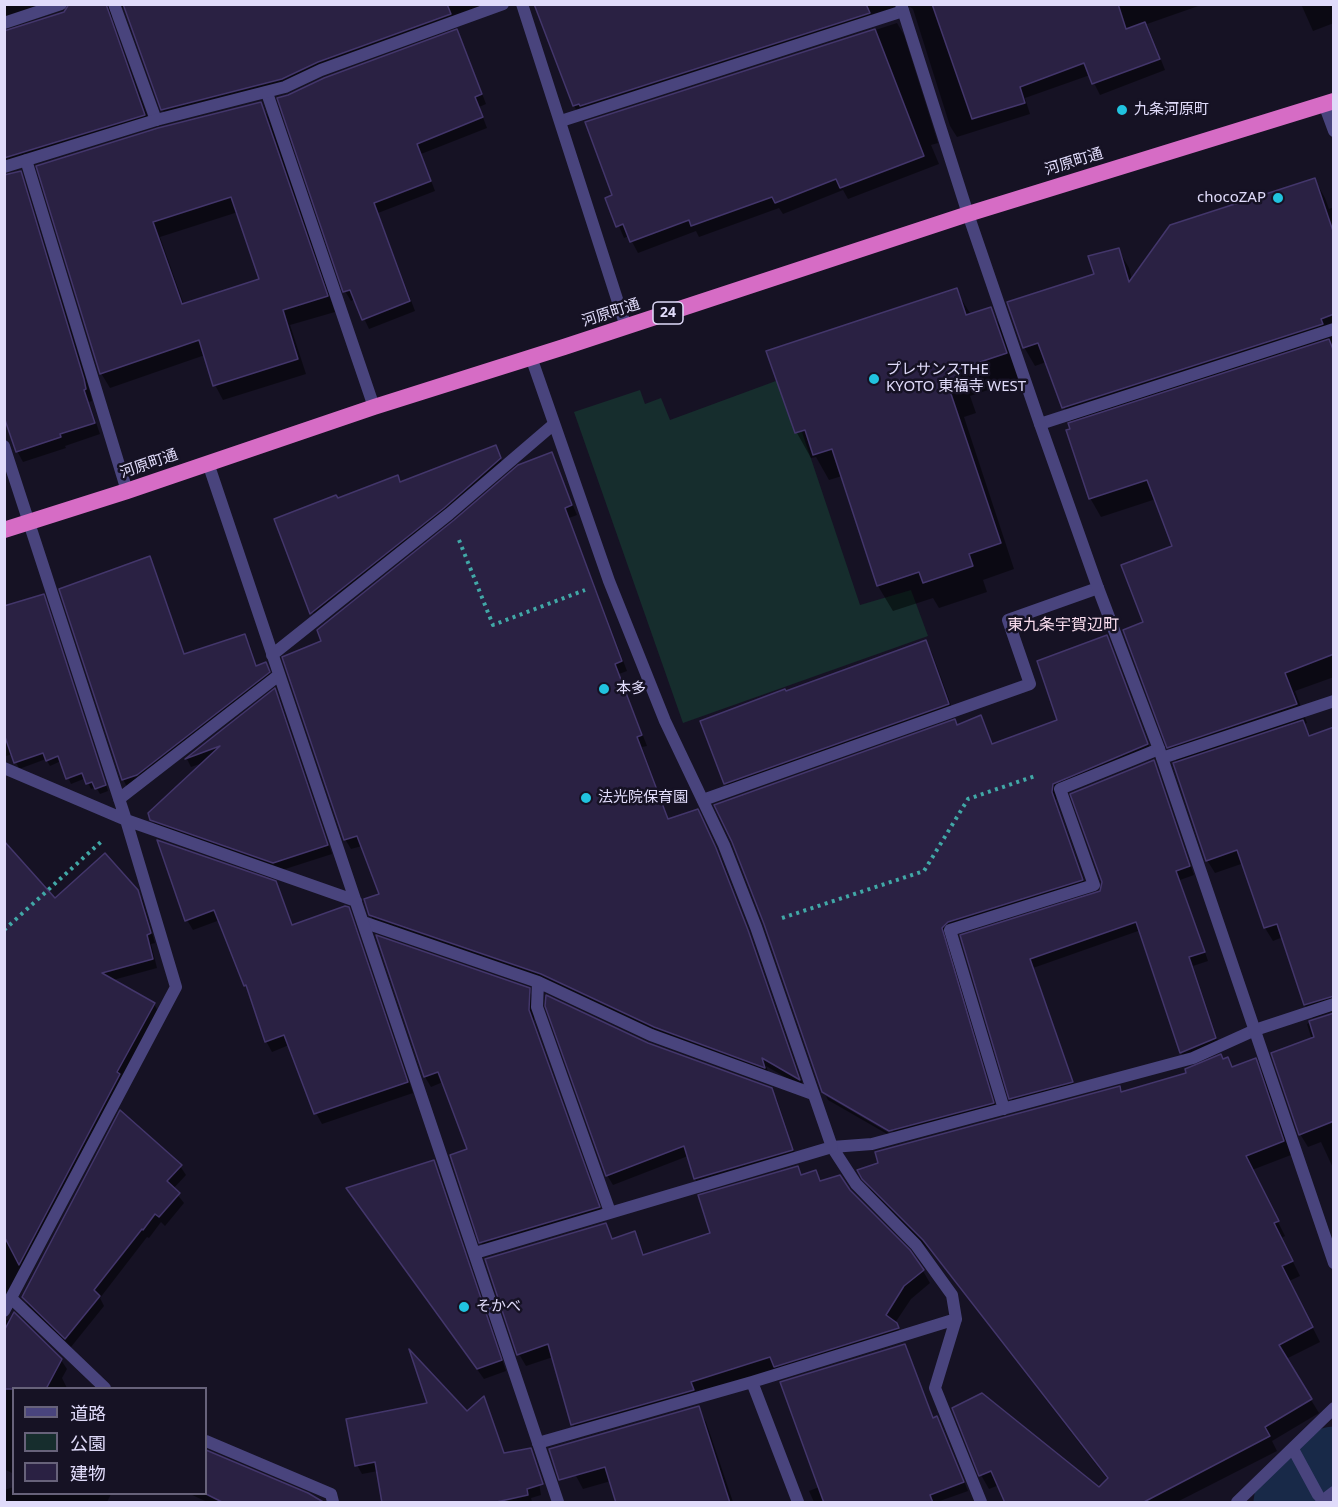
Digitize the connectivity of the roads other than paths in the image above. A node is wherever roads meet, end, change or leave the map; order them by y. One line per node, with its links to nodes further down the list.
1 (61, 4): 6 (street)
2 (114, 4): 9 (street)
3 (503, 4): 7 (street)
4 (522, 4): 10 (street)
5 (902, 8): 10 (street); 14 (street)
6 (4, 23)
7 (267, 93): 9 (street); 18 (street)
8 (1329, 102): 11 (street); 14 (highway, 河原町通 / 24)
9 (156, 120): 12 (street)
10 (561, 121): 15 (street)
11 (1334, 131)
12 (26, 160): 13 (street); 23 (street)
13 (4, 167)
14 (968, 214): 15 (highway, 河原町通 / 24); 20 (street)
15 (626, 327): 17 (highway, 河原町通 / 24)
16 (1334, 329): 20 (street)
17 (531, 357): 18 (highway, 河原町通 / 24); 19 (street)
18 (374, 407): 22 (highway, 河原町通 / 24)
19 (554, 424): 27 (street); 33 (street)
20 (1040, 424): 26 (street)
21 (4, 446): 24 (street)
22 (208, 463): 23 (highway, 河原町通 / 24); 27 (street)
23 (127, 491): 24 (highway, 河原町通 / 24)
24 (29, 522): 25 (highway, 河原町通 / 24); 32 (street)
25 (4, 530)
26 (1098, 588): 30 (street); 33 (street)
27 (272, 655): 28 (street)
28 (279, 675): 32 (street); 35 (street)
29 (1334, 701): 30 (street)
30 (1161, 753): 39 (street); 41 (street)
31 (4, 768): 34 (street)
32 (118, 799): 34 (street)
33 (704, 800): 40 (street)
34 (126, 820): 35 (street); 46 (street)
35 (356, 901): 36 (street)
36 (363, 922): 37 (street); 44 (street)
37 (538, 982): 40 (street); 43 (street)
38 (1334, 1004): 39 (street)
39 (1255, 1030): 41 (street); 45 (street)
40 (813, 1094): 42 (street)
41 (1004, 1109): 42 (street)
42 (832, 1148): 43 (street); 48 (street)
43 (610, 1212): 44 (street)
44 (475, 1253): 53 (street)
45 (1334, 1263)
46 (12, 1299): 47 (street); 50 (street)
47 (4, 1311)
48 (956, 1319): 49 (street); 60 (street)
49 (753, 1382): 53 (street); 59 (street)
50 (103, 1387)
51 (1334, 1408): 54 (street)
52 (207, 1441): 57 (street)
53 (538, 1443): 58 (street)
54 (1293, 1449): 56 (street); 61 (street)
55 (1334, 1492): 56 (street)
56 (1320, 1500)
57 (333, 1503)
58 (558, 1503)
59 (798, 1503)
60 (981, 1503)
61 (1237, 1503)

